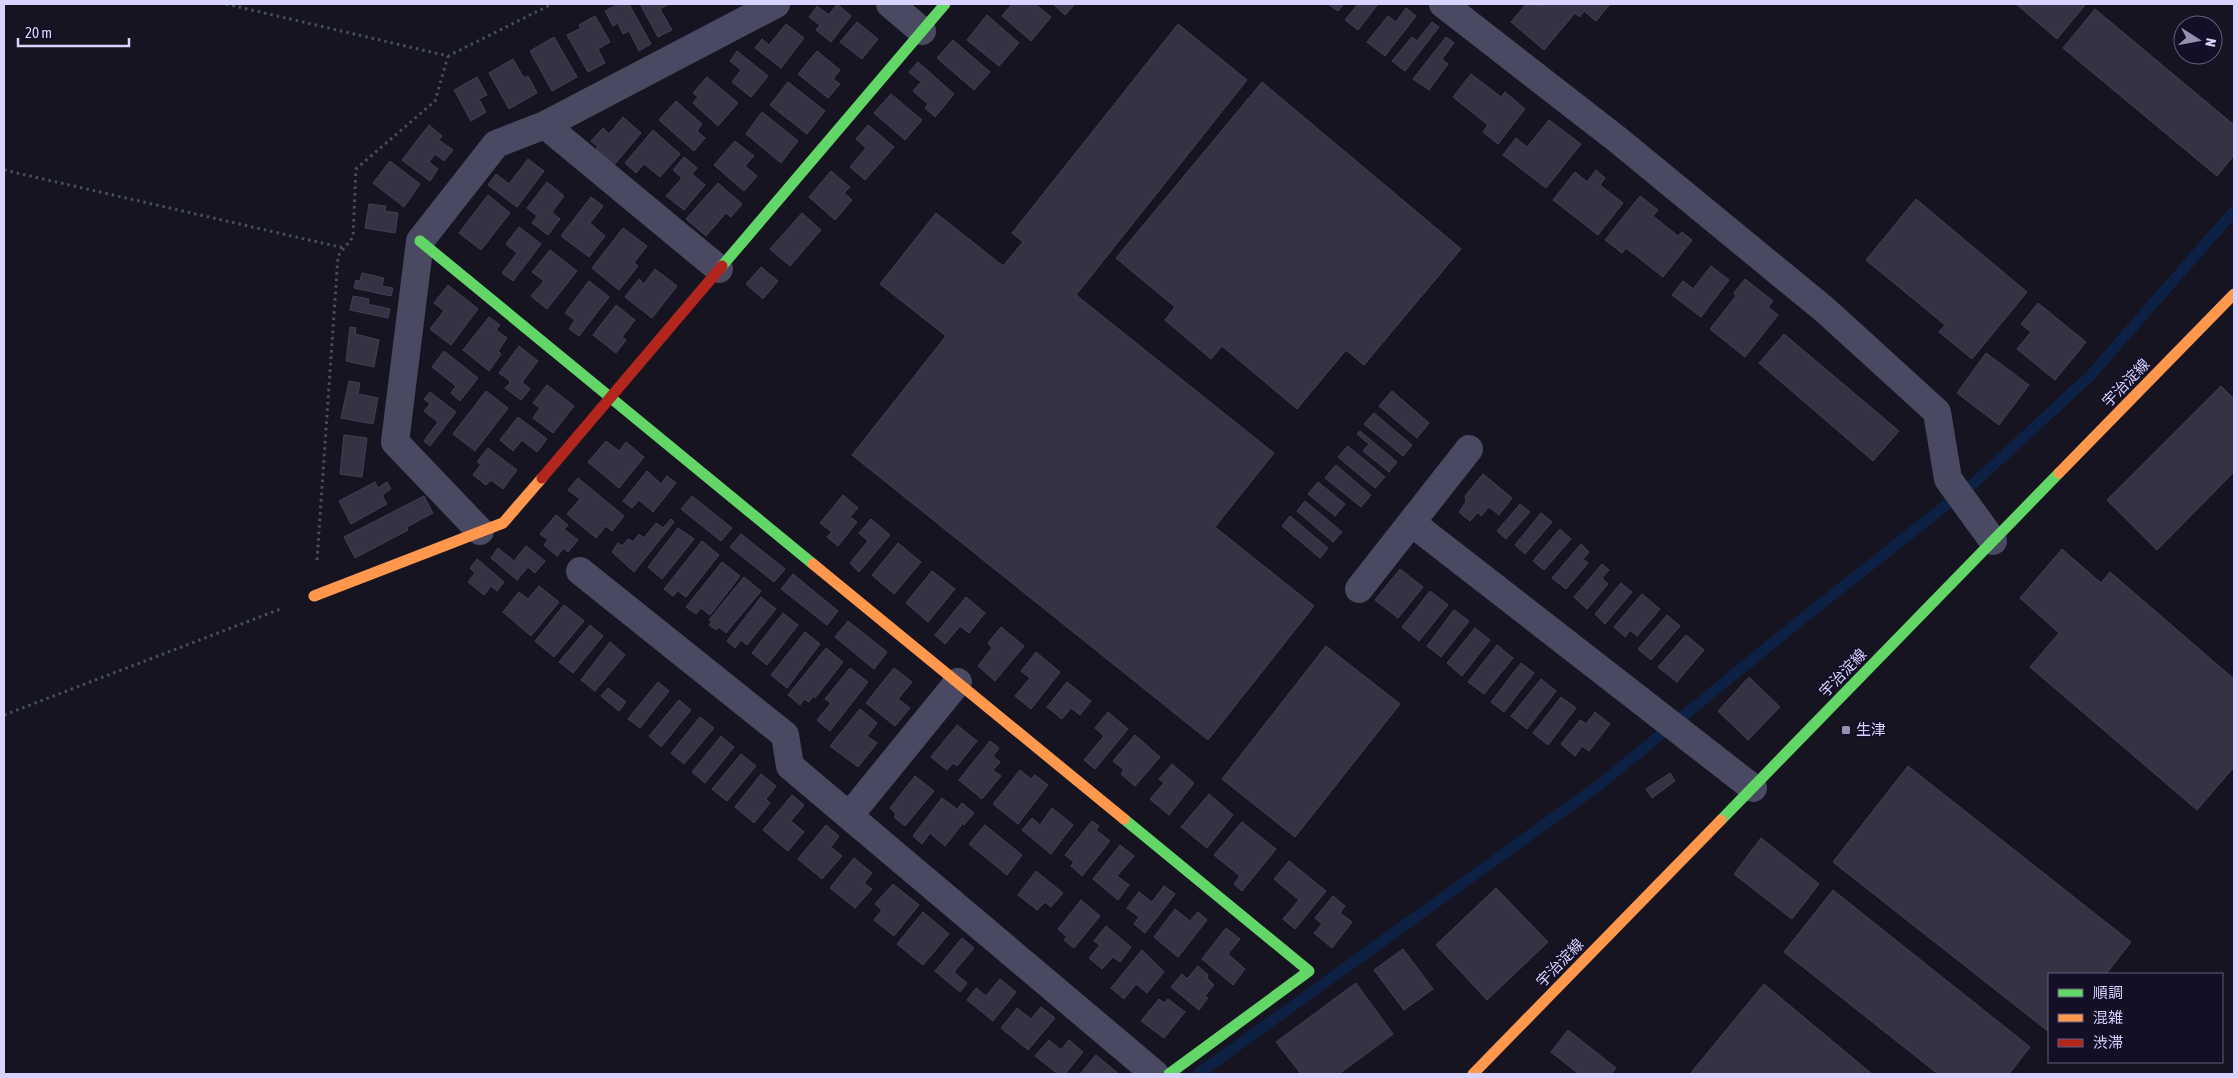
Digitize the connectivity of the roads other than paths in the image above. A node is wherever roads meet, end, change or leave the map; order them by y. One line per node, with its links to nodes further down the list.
1 (776, 4): 6 (street)
2 (890, 4): 5 (street)
3 (945, 4): 5 (street)
4 (1443, 4): 14 (street)
5 (922, 31): 8 (street)
6 (545, 125): 7 (street); 8 (street)
7 (420, 241): 10 (street); 13 (street)
8 (719, 269): 10 (street)
9 (2234, 294): 14 (street, 宇治淀線)
10 (610, 397): 13 (street); 18 (street)
11 (1469, 449): 12 (street)
12 (1412, 523): 16 (street); 19 (street)
13 (480, 531): 17 (street)
14 (1993, 541): 19 (street, 宇治淀線)
15 (580, 572): 20 (street)
16 (1359, 589)
17 (314, 596)
18 (958, 682): 20 (street); 22 (street)
19 (1753, 788): 23 (street, 宇治淀線)
20 (849, 816): 21 (street)
21 (1155, 1074)
22 (1169, 1074)
23 (1473, 1074)

